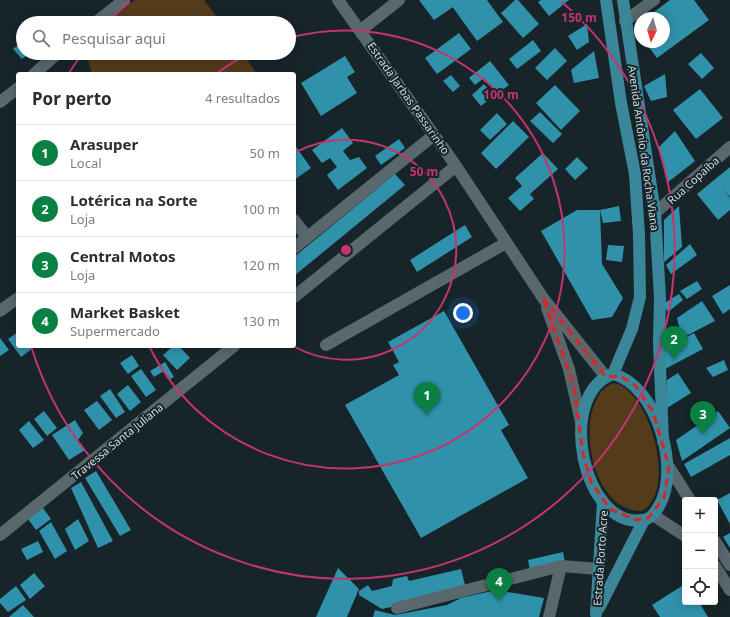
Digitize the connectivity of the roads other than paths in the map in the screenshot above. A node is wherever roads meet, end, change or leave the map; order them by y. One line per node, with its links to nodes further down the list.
1 (124, 0): 7 (street)
2 (338, 0): 9 (street, Estrada Jarbas Passarinho)
3 (399, 0): 9 (street)
4 (606, 0): 28 (main road, Avenida Antônio da Rocha Viana)
5 (623, 0): 8 (main road, Avenida Antônio da Rocha Viana)
6 (654, 0): 8 (street)
7 (104, 16)
8 (625, 21): 17 (main road, Avenida Antônio da Rocha Viana)
9 (361, 30): 14 (street, Estrada Jarbas Passarinho)
10 (50, 60): 11 (street)
11 (36, 72)
12 (16, 93): 13 (street)
13 (0, 102)
14 (434, 135): 16 (street, Estrada Jarbas Passarinho); 19 (street)
15 (730, 147): 17 (street, Rua Copaíba)
16 (456, 166): 20 (street, Estrada Jarbas Passarinho); 22 (street)
17 (656, 213): 30 (main road, Avenida Antônio da Rocha Viana)
18 (296, 223): 19 (street)
19 (307, 237): 21 (street)
20 (506, 243): 23 (street, Estrada Jarbas Passarinho); 26 (street)
21 (296, 246)
22 (296, 295)
23 (543, 298): 28 (street, Estrada Jarbas Passarinho); 29 (street, Estrada Jarbas Passarinho)
24 (16, 299): 25 (street)
25 (0, 311)
26 (326, 345)
27 (232, 348): 36 (street, Travessa Santa Juliana)
28 (610, 376): 29 (main road); 30 (main road)
29 (581, 422): 33 (main road)
30 (663, 441): 31 (main road)
31 (668, 467): 32 (street); 34 (main road)
32 (688, 497)
33 (603, 502): 34 (main road); 40 (main road, Estrada Porto Acre)
34 (648, 517): 35 (street); 44 (main road, Estrada Porto Acre)
35 (682, 534)
36 (0, 536)
37 (718, 545): 38 (street)
38 (730, 565)
39 (561, 566): 40 (street); 43 (street); 45 (street)
40 (599, 569): 44 (main road, Estrada Porto Acre)
41 (717, 569): 42 (street)
42 (730, 590)
43 (398, 608)
44 (596, 615)
45 (549, 617)

